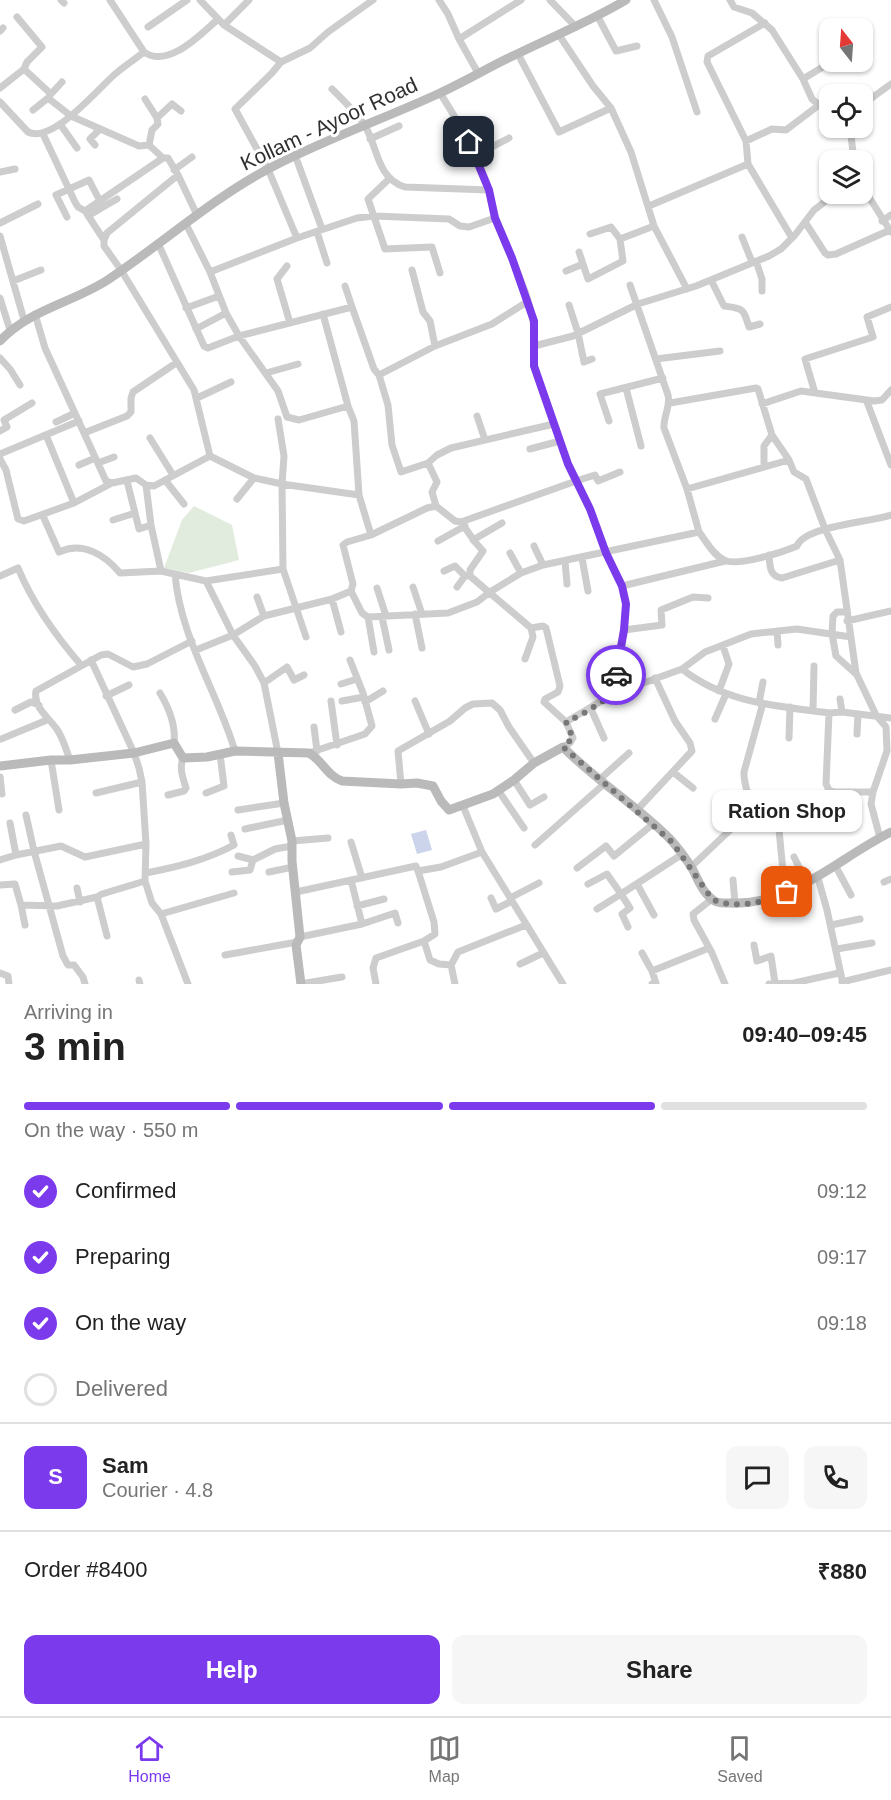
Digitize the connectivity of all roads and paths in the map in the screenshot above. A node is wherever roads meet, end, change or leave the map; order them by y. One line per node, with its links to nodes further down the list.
1 (110, 0): 21 (street)
2 (187, 0): 16 (street)
3 (249, 0): 14 (street)
4 (374, 0): 23 (street)
5 (439, 0): 19 (street)
6 (521, 0): 19 (street)
7 (550, 0): 17 (street)
8 (626, 0): 12 (street, Kollam - Ayoor Road)
9 (654, 0): 41 (street)
10 (730, 0): 15 (street)
11 (204, 1): 14 (street)
12 (598, 16): 17 (street, Kollam - Ayoor Road); 20 (street)
13 (17, 17): 24 (street)
14 (220, 22): 21 (street); 23 (street)
15 (765, 23): 27 (street); 51 (street)
16 (148, 27)
17 (576, 27): 18 (street, Kollam - Ayoor Road)
18 (559, 35): 22 (street, Kollam - Ayoor Road); 38 (street)
19 (459, 39): 26 (street)
20 (637, 46)
21 (144, 52): 42 (street)
22 (518, 54): 26 (street, Kollam - Ayoor Road); 38 (street)
23 (281, 62): 61 (street)
24 (24, 69): 30 (street); 33 (street)
25 (819, 69): 27 (street)
26 (478, 73): 32 (street, Kollam - Ayoor Road)
27 (803, 79): 37 (street)
28 (62, 82): 33 (street)
29 (891, 84): 34 (street)
30 (0, 88)
31 (332, 89): 45 (street)
32 (440, 93): 45 (street, Kollam - Ayoor Road); 56 (street)
33 (50, 96): 39 (street); 42 (street)
34 (873, 97)
35 (145, 99): 43 (street)
36 (0, 102): 48 (street)
37 (819, 105): 51 (street)
38 (611, 108): 72 (street)
39 (33, 110)
40 (181, 111): 43 (street)
41 (697, 112)
42 (71, 116): 44 (street); 47 (street)
43 (157, 118): 52 (street)
44 (60, 124): 48 (street); 54 (street)
45 (364, 125): 50 (street); 55 (street, Kollam - Ayoor Road)
46 (399, 126): 50 (street)
47 (100, 129): 52 (street); 53 (street)
48 (43, 134): 65 (street)
49 (509, 138): 56 (street)
50 (370, 139): 64 (street)
51 (746, 141): 59 (street)
52 (149, 145): 58 (street)
53 (94, 146)
54 (77, 148)
55 (295, 155): 61 (street, Kollam - Ayoor Road); 84 (street)
56 (476, 155): 66 (street)
57 (192, 157): 63 (street)
58 (163, 158): 63 (street); 69 (street)
59 (748, 164): 72 (street); 90 (street)
60 (15, 169): 62 (street)
61 (268, 169): 74 (street, Kollam - Ayoor Road); 89 (street)
62 (0, 172)
63 (176, 173): 74 (street); 92 (street)
64 (390, 178): 66 (street); 76 (street)
65 (69, 189): 69 (street); 73 (street); 77 (street)
66 (489, 190): 78 (street)
67 (117, 199): 69 (street)
68 (38, 204): 81 (street)
69 (101, 204): 73 (street)
70 (822, 204): 80 (street)
71 (873, 204): 79 (street)
72 (649, 206): 83 (street)
73 (86, 214): 92 (street)
74 (197, 215): 82 (street, Kollam - Ayoor Road)
75 (891, 215): 79 (street)
76 (374, 216): 78 (street); 84 (street); 104 (street)
77 (67, 217)
78 (495, 218): 113 (street)
79 (882, 220): 85 (street)
80 (805, 222): 85 (street); 90 (street)
81 (0, 223)
82 (186, 224): 93 (street, Kollam - Ayoor Road); 103 (street)
83 (654, 226): 91 (street); 109 (street)
84 (320, 230): 89 (street); 96 (street)
85 (890, 231)
86 (590, 234): 91 (street)
87 (0, 236): 106 (street)
88 (742, 237): 95 (street)
89 (297, 238): 103 (street)
90 (792, 238): 95 (street)
91 (620, 239): 97 (street)
92 (104, 240): 100 (street)
93 (158, 243): 100 (street, Kollam - Ayoor Road); 117 (street)
94 (579, 252): 97 (street)
95 (754, 261): 105 (street); 110 (street)
96 (327, 263)
97 (583, 264): 102 (street)
98 (287, 266): 123 (street)
99 (41, 270): 106 (street)
100 (121, 270): 120 (street, Kollam - Ayoor Road); 136 (street)
101 (412, 270): 130 (street)
102 (566, 271)
103 (210, 272): 111 (street)
104 (440, 273)
105 (711, 280): 109 (street); 124 (street)
106 (13, 281): 122 (street)
107 (630, 285): 114 (street)
108 (345, 286): 116 (street)
109 (687, 289): 114 (street)
110 (762, 291)
111 (219, 296): 117 (street); 119 (street)
112 (0, 301): 126 (street)
113 (527, 302): 130 (street); 131 (street)
114 (638, 304): 127 (street); 135 (street)
115 (568, 305): 127 (street)
116 (352, 307): 121 (street); 139 (street)
117 (186, 308): 125 (street)
118 (891, 308): 145 (street)
119 (226, 313): 125 (street); 128 (street)
120 (35, 314): 122 (street, Kollam - Ayoor Road); 152 (street)
121 (324, 315): 123 (street); 151 (street)
122 (24, 320): 126 (street, Kollam - Ayoor Road)
123 (290, 323): 128 (street)
124 (760, 324)
125 (196, 329): 128 (street)
126 (10, 330): 129 (street, Kollam - Ayoor Road)
127 (578, 333): 131 (street); 134 (street)
128 (239, 336): 138 (street)
129 (0, 341)
130 (435, 346): 139 (street)
131 (534, 346): 158 (street)
132 (720, 351): 135 (street)
133 (0, 358): 142 (street)
134 (592, 359)
135 (656, 359): 140 (street)
136 (176, 363): 146 (street); 160 (street)
137 (298, 364): 138 (street)
138 (266, 373): 151 (street)
139 (379, 375): 174 (street)
140 (663, 378): 143 (street); 149 (street)
141 (231, 382): 146 (street)
142 (20, 385)
143 (626, 388): 157 (street); 166 (street)
144 (891, 390): 147 (street)
145 (815, 393): 147 (street); 150 (street)
146 (197, 398): 169 (street)
147 (867, 402): 176 (street)
148 (32, 403): 159 (street)
149 (670, 403): 150 (street); 187 (street)
150 (762, 404): 162 (street)
151 (348, 406): 188 (street)
152 (75, 413): 155 (street); 156 (street)
153 (477, 416): 164 (street)
154 (278, 419): 185 (street)
155 (79, 420): 160 (street); 161 (street)
156 (56, 422)
157 (609, 422)
158 (554, 424): 164 (street); 165 (street)
159 (0, 431)
160 (84, 433): 173 (street)
161 (46, 435): 168 (street); 190 (street)
162 (772, 435): 172 (street); 177 (street)
163 (150, 438): 179 (street)
164 (485, 440): 174 (street)
165 (560, 441): 167 (street); 183 (street)
166 (641, 446)
167 (530, 449)
168 (0, 454)
169 (210, 456): 179 (street); 180 (street)
170 (114, 457): 173 (street)
171 (0, 459): 195 (street)
172 (789, 460): 177 (street); 200 (street)
173 (97, 461): 175 (street); 184 (street)
174 (428, 463): 192 (street)
175 (79, 465)
176 (891, 465)
177 (764, 466): 187 (street)
178 (620, 472): 183 (street)
179 (173, 476): 181 (street)
180 (254, 478): 185 (street); 189 (street)
181 (165, 480): 186 (street); 191 (street)
182 (127, 481): 184 (street); 186 (street); 193 (street)
183 (576, 481): 198 (street); 207 (street)
184 (112, 483): 190 (street)
185 (282, 484): 188 (street); 214 (street)
186 (146, 485): 199 (street)
187 (687, 489): 201 (street)
188 (359, 495): 202 (street)
189 (237, 499)
190 (74, 503): 195 (street)
191 (184, 504)
192 (436, 506): 198 (street); 202 (street)
193 (135, 513): 196 (street); 199 (street)
194 (891, 515): 200 (street)
195 (43, 516): 215 (street)
196 (113, 520)
197 (502, 523): 203 (street)
198 (463, 524): 203 (street); 204 (street)
199 (151, 525): 215 (street)
200 (825, 529): 208 (street); 210 (street)
201 (699, 532): 207 (street); 212 (street)
202 (371, 535): 227 (street)
203 (473, 540): 220 (street)
204 (438, 541)
205 (534, 546): 213 (street)
206 (510, 553): 217 (street)
207 (606, 553): 209 (street); 223 (street)
208 (769, 555): 210 (street); 212 (street)
209 (582, 558): 211 (street); 228 (street)
210 (840, 560): 235 (street)
211 (565, 561): 213 (street); 222 (street)
212 (725, 561): 223 (street)
213 (543, 565): 217 (street)
214 (283, 570): 221 (street); 233 (street)
215 (160, 571): 218 (street)
216 (444, 571): 220 (street)
217 (521, 573): 229 (street)
218 (175, 574): 221 (street); 249 (street)
219 (0, 576): 259 (street)
220 (468, 576): 225 (street); 229 (street)
221 (206, 581): 246 (street)
222 (567, 584)
223 (622, 586): 242 (street)
224 (413, 587): 236 (street)
225 (457, 587)
226 (377, 588): 239 (street)
227 (351, 591): 232 (street); 238 (street)
228 (588, 591)
229 (490, 592): 236 (street); 241 (street)
230 (256, 597): 237 (street)
231 (708, 598): 242 (street)
232 (332, 599): 233 (street); 244 (street)
233 (295, 608): 237 (street); 247 (street)
234 (891, 611): 240 (street)
235 (846, 612): 240 (street); 245 (street)
236 (418, 614): 239 (street); 252 (street)
237 (264, 616): 246 (street)
238 (368, 617): 239 (street); 255 (street)
239 (384, 617): 254 (street)
240 (848, 621): 248 (street)
241 (531, 628): 256 (street); 293 (street)
242 (624, 630): 273 (street)
243 (777, 631): 245 (street); 250 (street); 251 (street)
244 (341, 632)
245 (832, 634): 248 (street); 263 (street)
246 (233, 635): 253 (street); 267 (street)
247 (306, 637)
248 (851, 637): 263 (street)
249 (192, 641): 253 (street); 257 (street)
250 (778, 645)
251 (723, 646): 261 (street); 272 (street)
252 (423, 648)
253 (196, 650): 303 (street)
254 (389, 650)
255 (374, 652)
256 (525, 659)
257 (91, 660): 259 (street); 274 (street)
258 (350, 660): 265 (street)
259 (81, 665): 281 (street)
260 (814, 666): 285 (street)
261 (682, 669): 264 (street); 272 (street)
262 (304, 675): 267 (street)
263 (857, 675): 289 (street)
264 (655, 678): 273 (street); 315 (street)
265 (357, 679): 268 (street); 275 (street)
266 (763, 682): 280 (street)
267 (264, 683): 306 (street)
268 (341, 684)
269 (129, 685): 274 (street)
270 (383, 691): 275 (street)
271 (160, 693): 300 (street)
272 (723, 693): 280 (street); 291 (street)
273 (614, 694): 283 (street)
274 (106, 696): 305 (street)
275 (364, 699): 279 (street); 301 (street)
276 (840, 699): 287 (street)
277 (331, 701): 301 (street)
278 (415, 701): 295 (street)
279 (342, 702)
280 (761, 703): 282 (street); 359 (street)
281 (39, 705): 284 (street); 292 (street)
282 (790, 707): 285 (street); 298 (street)
283 (591, 709): 293 (street); 297 (street)
284 (15, 710)
285 (813, 710): 286 (street)
286 (829, 712): 287 (street); 323 (street)
287 (842, 712): 288 (street)
288 (858, 714): 289 (street); 296 (street)
289 (876, 715): 290 (street); 309 (street)
290 (891, 718)
291 (716, 719)
292 (47, 720): 299 (street); 312 (street)
293 (566, 722): 302 (street)
294 (314, 727): 304 (street)
295 (429, 734): 313 (street); 320 (street)
296 (857, 734)
297 (604, 738)
298 (789, 738)
299 (0, 739)
300 (174, 743): 305 (street); 310 (street)
301 (337, 745): 304 (street)
302 (563, 747): 313 (street); 319 (street)
303 (235, 751): 306 (street); 308 (street)
304 (313, 752): 306 (street); 320 (street)
305 (135, 753): 312 (street); 318 (street)
306 (278, 753): 330 (street)
307 (629, 753): 319 (street)
308 (220, 754): 310 (street); 325 (street)
309 (888, 757): 323 (street)
310 (183, 758): 327 (street)
311 (51, 760): 312 (street); 314 (street); 332 (street)
312 (70, 760)
313 (534, 763): 317 (street)
314 (0, 766)
315 (673, 772): 321 (street); 334 (street)
316 (0, 777): 326 (street)
317 (514, 780): 322 (street); 328 (street)
318 (142, 782): 324 (street); 346 (street)
319 (602, 782): 334 (street); 348 (street)
320 (401, 784): 331 (street)
321 (693, 788)
322 (498, 790): 331 (street); 339 (street)
323 (873, 792): 344 (street)
324 (96, 793)
325 (206, 793)
326 (2, 794)
327 (168, 795)
328 (544, 797)
329 (776, 798): 376 (street)
330 (284, 803): 333 (street); 336 (street)
331 (464, 806): 350 (street)
332 (60, 810)
333 (238, 810)
334 (637, 810): 338 (street)
335 (27, 815): 349 (street)
336 (288, 820): 340 (street); 347 (street)
337 (10, 823): 351 (street)
338 (653, 824): 352 (street); 360 (street)
339 (524, 828)
340 (245, 829)
341 (891, 832): 344 (street)
342 (231, 835): 364 (street)
343 (328, 838): 347 (street)
344 (880, 838): 357 (street)
345 (351, 842): 365 (street)
346 (146, 844): 349 (street); 364 (street)
347 (292, 844): 356 (street); 358 (street)
348 (535, 844)
349 (34, 852): 351 (street); 388 (street)
350 (482, 852): 361 (street); 384 (street)
351 (16, 855): 355 (street)
352 (681, 855): 359 (street); 372 (street)
353 (238, 856): 356 (street)
354 (794, 857): 370 (street)
355 (0, 860)
356 (253, 860): 362 (street)
357 (835, 865): 366 (street); 379 (street)
358 (293, 867): 363 (street); 375 (street)
359 (691, 867): 383 (street)
360 (577, 868)
361 (418, 871): 365 (street); 402 (street)
362 (232, 872)
363 (269, 872)
364 (146, 877): 380 (street); 391 (street)
365 (362, 878): 367 (street)
366 (818, 878): 370 (street); 398 (street)
367 (351, 880): 375 (street); 389 (street)
368 (733, 880): 386 (street)
369 (539, 883): 384 (street)
370 (807, 883): 376 (street)
371 (588, 884): 378 (street)
372 (637, 884): 378 (street); 392 (street)
373 (0, 885): 387 (street)
374 (77, 888): 385 (street)
375 (296, 892): 401 (street)
376 (787, 892): 386 (street)
377 (234, 893): 391 (street)
378 (621, 894): 390 (street); 399 (street)
379 (851, 895)
380 (97, 897): 385 (street); 400 (street)
381 (491, 898): 384 (street)
382 (384, 899): 389 (street)
383 (712, 899): 386 (street); 405 (street)
384 (511, 900): 397 (street)
385 (80, 902): 388 (street)
386 (735, 903)
387 (21, 905): 388 (street); 396 (street)
388 (49, 906): 421 (street)
389 (357, 906): 395 (street)
390 (597, 909)
391 (162, 914): 422 (street)
392 (654, 915)
393 (860, 919): 398 (street)
394 (398, 923): 395 (street)
395 (362, 924): 401 (street)
396 (25, 925)
397 (526, 925): 407 (street); 411 (street)
398 (831, 925): 406 (street)
399 (628, 927)
400 (107, 936)
401 (298, 940): 409 (street); 423 (street)
402 (424, 941): 411 (street); 424 (street)
403 (872, 943): 406 (street)
404 (754, 945): 417 (street)
405 (709, 948): 413 (street); 428 (street)
406 (837, 949): 415 (street)
407 (543, 953): 410 (street); 426 (street)
408 (642, 953): 413 (street)
409 (225, 955)
410 (520, 964)
411 (451, 965): 425 (street)
412 (891, 970): 419 (street)
413 (652, 971): 427 (street)
414 (0, 973): 420 (street)
415 (839, 973): 418 (street); 419 (street)
416 (342, 977): 423 (street)
417 (775, 983): 418 (street); 429 (street)
418 (794, 983)
419 (843, 983)
420 (9, 984)
421 (85, 984)
422 (188, 984)
423 (301, 984)
424 (376, 984)
425 (455, 984)
426 (563, 984)
427 (652, 984)
428 (725, 984)
429 (769, 984)

